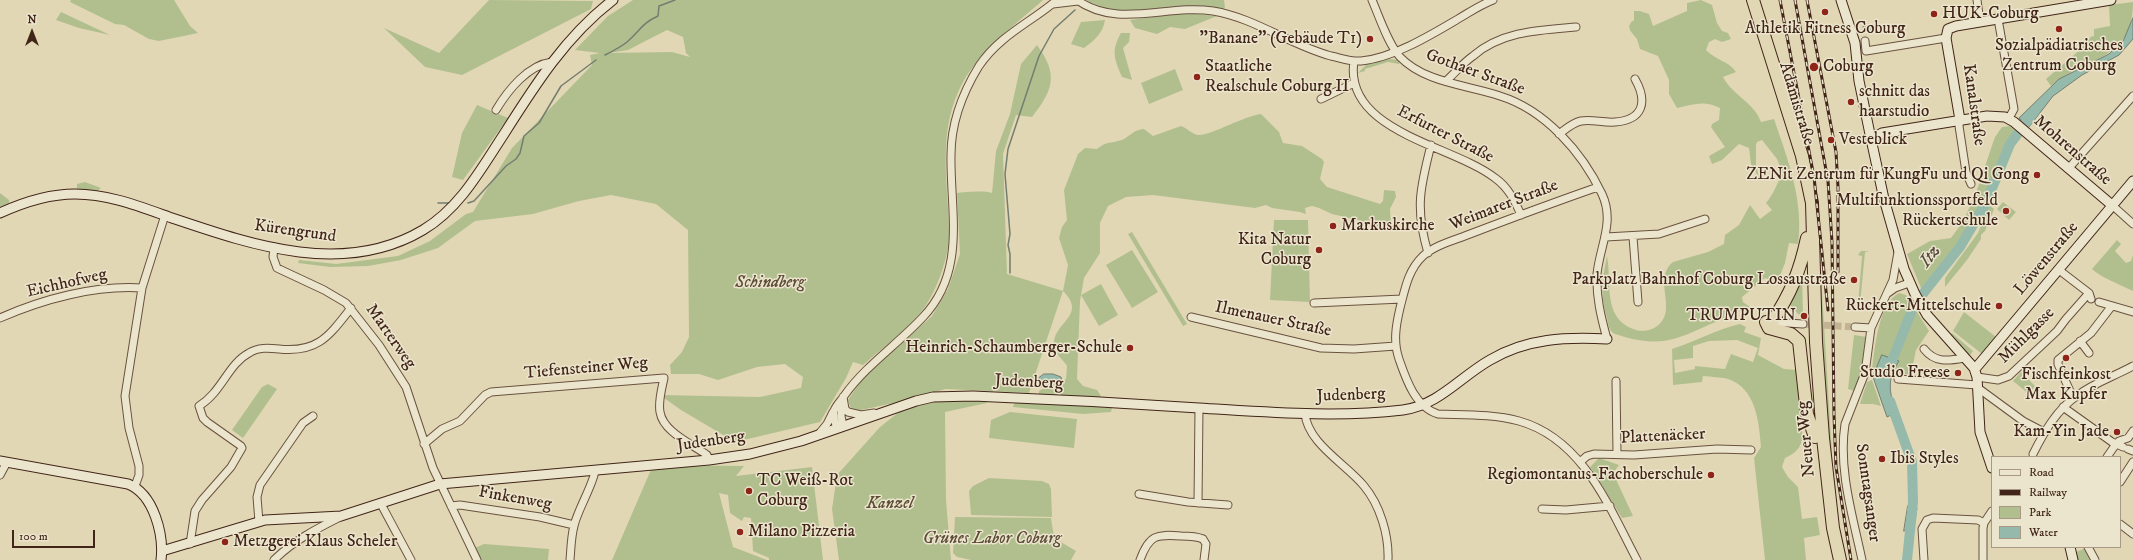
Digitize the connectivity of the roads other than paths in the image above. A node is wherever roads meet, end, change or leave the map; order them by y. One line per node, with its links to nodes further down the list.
1 (1077, 0): 8 (street); 17 (street)
2 (1372, 0): 16 (street)
3 (1493, 0): 16 (street)
4 (1746, 0): 42 (highway, Adamistraße)
5 (1753, 0): 59 (highway, Adamistraße)
6 (1977, 0): 12 (street)
7 (2111, 0): 11 (street)
8 (1055, 1): 75 (street)
9 (607, 2): 18 (street, Kürengrund)
10 (1842, 4): 28 (street)
11 (1998, 18): 12 (street); 26 (street, Mohrenstraße)
12 (1980, 22): 14 (street)
13 (1576, 27): 20 (street)
14 (1947, 33): 15 (street); 25 (street, Kanalstraße)
15 (1865, 41)
16 (1395, 51): 17 (street); 20 (street, Gothaer Straße)
17 (1354, 61): 21 (street, Erfurter Straße)
18 (552, 62): 24 (street); 43 (street, Kürengrund)
19 (1635, 79): 27 (street)
20 (1446, 81): 27 (street, Gothaer Straße)
21 (1354, 83): 23 (street); 29 (street, Erfurter Straße)
22 (2133, 96): 30 (street)
23 (1321, 99)
24 (496, 110)
25 (1960, 120): 26 (street, Mohrenstraße); 28 (street, Mohrenstraße); 32 (street, Kanalstraße)
26 (2011, 120): 30 (street, Mohrenstraße)
27 (1559, 134): 33 (street, Gothaer Straße)
28 (1871, 139): 44 (street)
29 (1431, 145): 37 (street, Erfurter Straße); 45 (street)
30 (2068, 169): 34 (street, Mohrenstraße)
31 (2133, 182): 34 (street, Löwenstraße)
32 (1971, 184)
33 (1598, 187): 37 (street, Weimarer Straße); 41 (street, Gothaer Straße)
34 (2113, 206): 39 (street, Mohrenstraße); 46 (street, Löwenstraße)
35 (0, 213): 36 (street, Kürengrund)
36 (165, 215): 43 (street, Kürengrund); 48 (street)
37 (1520, 215): 45 (street, Weimarer Straße)
38 (1705, 219): 40 (street)
39 (2133, 224)
40 (1633, 236): 41 (street); 51 (street)
41 (1606, 237): 63 (street, Gothaer Straße)
42 (1806, 238): 59 (highway, Adamistraße); 60 (highway)
43 (274, 247): 55 (street, Marterweg)
44 (1898, 252): 47 (street); 49 (street, Sonntagsanger)
45 (1428, 253): 50 (street, Weimarer Straße)
46 (2058, 270): 73 (street, Löwenstraße); 73 (street, Mühlgasse)
47 (1909, 283): 49 (street); 68 (street)
48 (142, 288): 58 (street, Eichhofweg); 104 (street)
49 (1886, 295): 62 (street, Sonntagsanger)
50 (1402, 299): 53 (street); 65 (street, Weimarer Straße)
51 (1638, 302)
52 (2099, 302): 54 (street)
53 (1314, 303)
54 (2111, 307): 56 (street); 64 (street)
55 (351, 308): 89 (street, Marterweg); 119 (street)
56 (2133, 312)
57 (1191, 317): 65 (street, Ilmenauer Straße)
58 (0, 318)
59 (1809, 318): 60 (street); 88 (highway, Neuer Weg); 134 (highway, Neuer Weg)
60 (1769, 322): 88 (highway)
61 (1855, 328): 62 (street)
62 (1872, 328): 70 (street, Sonntagsanger)
63 (1607, 339): 77 (street, Judenberg)
64 (2080, 341): 67 (street); 76 (street)
65 (1396, 346): 77 (street, Weimarer Straße)
66 (1924, 349): 68 (street)
67 (2089, 353)
68 (1964, 358): 73 (street)
69 (2133, 366): 76 (street)
70 (1865, 373): 71 (street); 135 (street, Sonntagsanger)
71 (1873, 375)
72 (1898, 379): 73 (street, Mühlgasse)
73 (1977, 380): 86 (street); 99 (street)
74 (1616, 381): 92 (street)
75 (843, 397): 78 (street); 81 (street); 84 (street)
76 (2073, 398): 79 (street)
77 (1422, 405): 82 (street, Judenberg); 97 (street)
78 (836, 406): 84 (street); 87 (street)
79 (2063, 407): 86 (street); 90 (street)
80 (1199, 408): 81 (street, Judenberg); 82 (street, Judenberg); 106 (street)
81 (886, 412): 84 (street, Judenberg)
82 (1305, 413): 131 (street)
83 (313, 416): 114 (street)
84 (840, 427): 87 (street, Judenberg)
85 (2133, 431): 90 (street)
86 (2044, 432): 93 (street)
87 (818, 435): 95 (street, Judenberg)
88 (1815, 437): 133 (highway, Neuer Weg)
89 (424, 444): 95 (street, Tiefensteiner Weg); 103 (street, Marterweg)
90 (2124, 446): 94 (street)
91 (1751, 450): 92 (street, Plattenäcker)
92 (1616, 454): 97 (street, Plattenäcker)
93 (2034, 454)
94 (2109, 456)
95 (710, 460): 100 (street, Judenberg)
96 (4, 461): 101 (street); 104 (street)
97 (1580, 462): 110 (street)
98 (2133, 462): 102 (street)
99 (1991, 465)
100 (595, 470): 103 (street, Judenberg); 117 (street)
101 (0, 476)
102 (2121, 480)
103 (440, 484): 107 (street, Judenberg); 109 (street, Marterweg)
104 (135, 486): 122 (street)
105 (1139, 494): 106 (street)
106 (1198, 503): 108 (street)
107 (381, 504): 113 (street, Judenberg); 126 (street)
108 (1228, 505)
109 (451, 506): 117 (street, Finkenweg); 127 (street, Marterweg)
110 (1610, 506): 111 (street); 132 (street)
111 (1542, 509)
112 (1991, 512): 115 (street)
113 (320, 521): 114 (street, Judenberg); 125 (street)
114 (259, 522): 119 (street, Judenberg)
115 (1984, 523): 136 (street); 137 (street)
116 (2121, 525): 118 (street)
117 (574, 526): 128 (street)
118 (2133, 534)
119 (190, 544): 122 (street, Judenberg)
120 (2070, 548): 123 (street)
121 (2088, 548): 138 (street)
122 (162, 557): 124 (street)
123 (2072, 559)
124 (155, 560)
125 (274, 560)
126 (411, 560)
127 (477, 560)
128 (570, 560)
129 (1140, 560): 130 (street)
130 (1204, 560)
131 (1388, 560)
132 (1637, 560)
133 (1832, 560)
134 (1840, 560)
135 (1862, 560)
136 (1924, 560)
137 (1983, 560)
138 (2094, 560)

